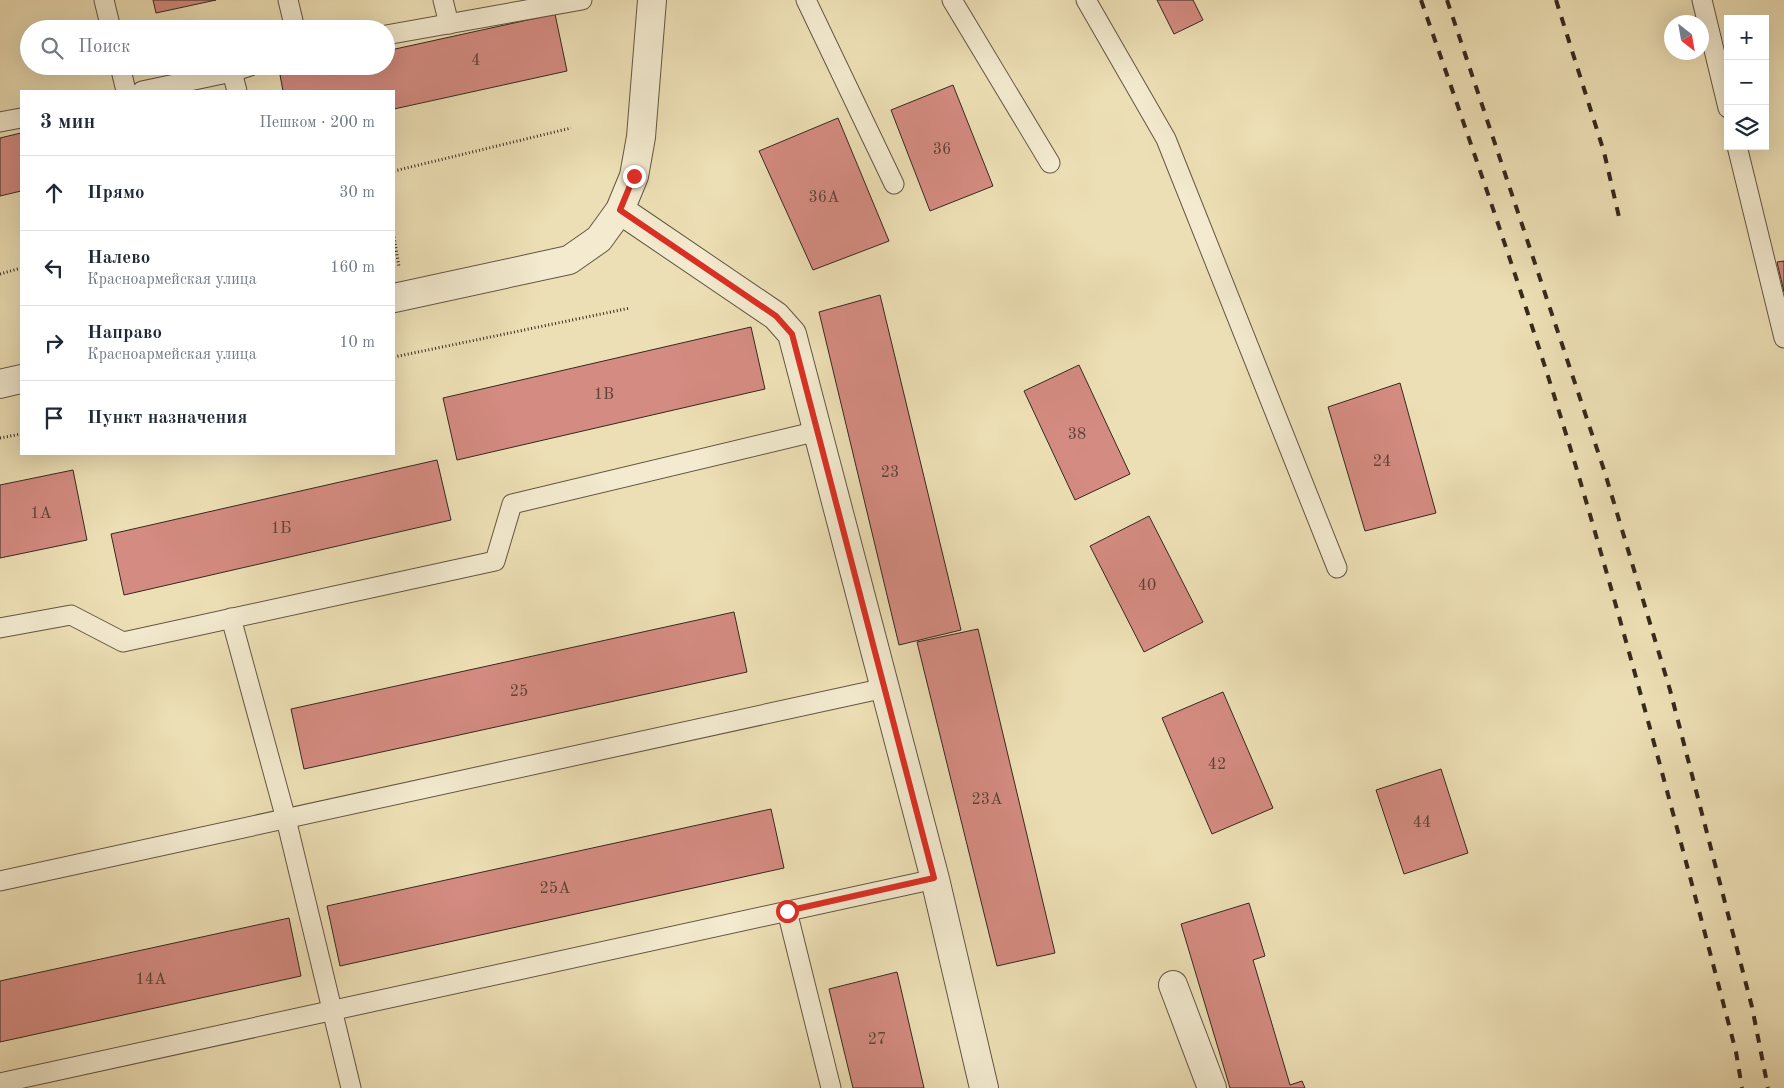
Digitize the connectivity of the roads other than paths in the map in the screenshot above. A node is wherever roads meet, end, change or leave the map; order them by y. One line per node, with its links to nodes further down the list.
1 (104, 0): 10 (lane)
2 (288, 0): 11 (lane)
3 (443, 0): 12 (lane)
4 (582, 0): 12 (lane)
5 (652, 0): 26 (street)
6 (806, 0): 25 (lane)
7 (952, 0): 24 (lane)
8 (1086, 0): 32 (lane)
9 (1702, 0): 20 (lane)
10 (109, 20)
11 (293, 20)
12 (449, 24): 13 (lane)
13 (395, 33)
14 (122, 75): 17 (lane)
15 (214, 75): 18 (lane)
16 (240, 75): 19 (lane)
17 (126, 90)
18 (146, 90)
19 (237, 90)
20 (1727, 105)
21 (20, 118): 22 (lane)
22 (0, 122)
23 (1738, 150): 28 (lane)
24 (1050, 163)
25 (894, 184)
26 (620, 210): 27 (street); 31 (street)
27 (395, 298)
28 (1784, 338)
29 (20, 379): 30 (street)
30 (0, 384)
31 (818, 431): 33 (lane); 35 (street)
32 (1336, 568)
33 (231, 618): 34 (lane); 36 (lane)
34 (0, 628)
35 (885, 688): 36 (lane); 37 (street)
36 (286, 819): 38 (lane); 41 (lane)
37 (934, 878): 39 (lane); 45 (street)
38 (0, 881)
39 (787, 911): 41 (lane); 44 (lane)
40 (1173, 984): 46 (street)
41 (331, 1010): 42 (lane); 43 (lane)
42 (0, 1083)
43 (351, 1088)
44 (831, 1088)
45 (984, 1088)
46 (1212, 1088)

